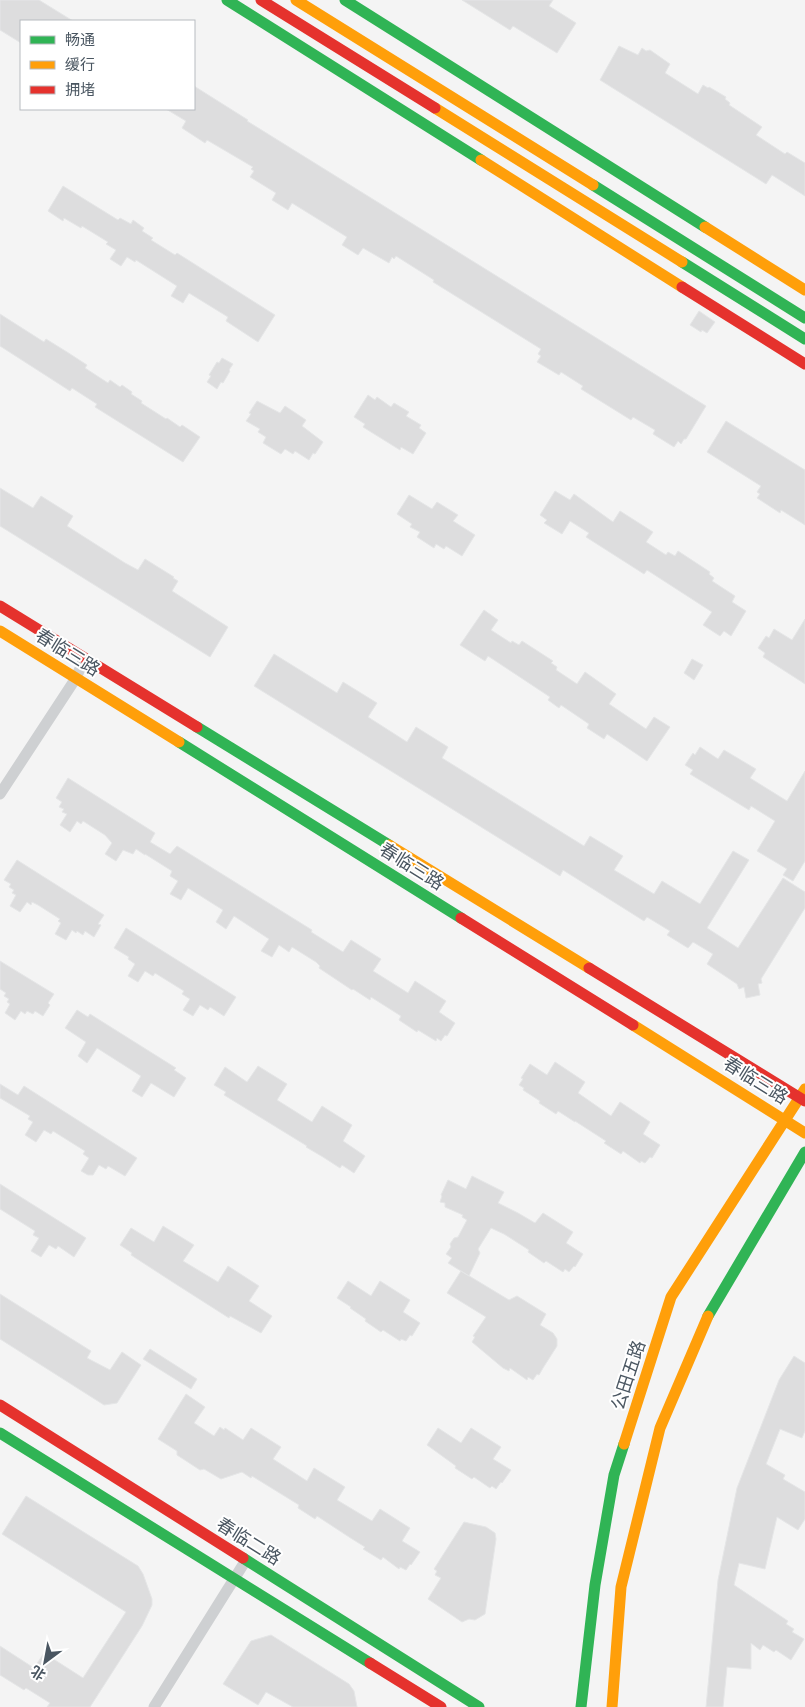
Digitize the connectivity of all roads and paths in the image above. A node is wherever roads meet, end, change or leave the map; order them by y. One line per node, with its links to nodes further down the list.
1 (227, 0): 8 (street)
2 (261, 0): 7 (street)
3 (296, 0): 6 (street)
4 (345, 0): 5 (street)
5 (805, 290)
6 (805, 318)
7 (805, 339)
8 (805, 364)
9 (0, 606): 11 (street, 春临三路)
10 (0, 631): 12 (street, 春临三路)
11 (84, 658): 12 (street); 14 (street, 春临三路)
12 (76, 678): 13 (street); 15 (street, 春临三路)
13 (0, 794)
14 (803, 1096): 15 (street, 公田五路)
15 (786, 1120): 16 (street, 春临三路); 25 (street, 公田五路)
16 (805, 1133)
17 (805, 1152): 26 (street)
18 (0, 1405): 20 (street, 春临二路)
19 (0, 1434): 21 (street)
20 (246, 1560): 21 (street); 24 (street, 春临二路)
21 (235, 1578): 22 (street); 23 (street)
22 (154, 1707)
23 (441, 1707)
24 (480, 1707)
25 (581, 1707)
26 (612, 1707)

